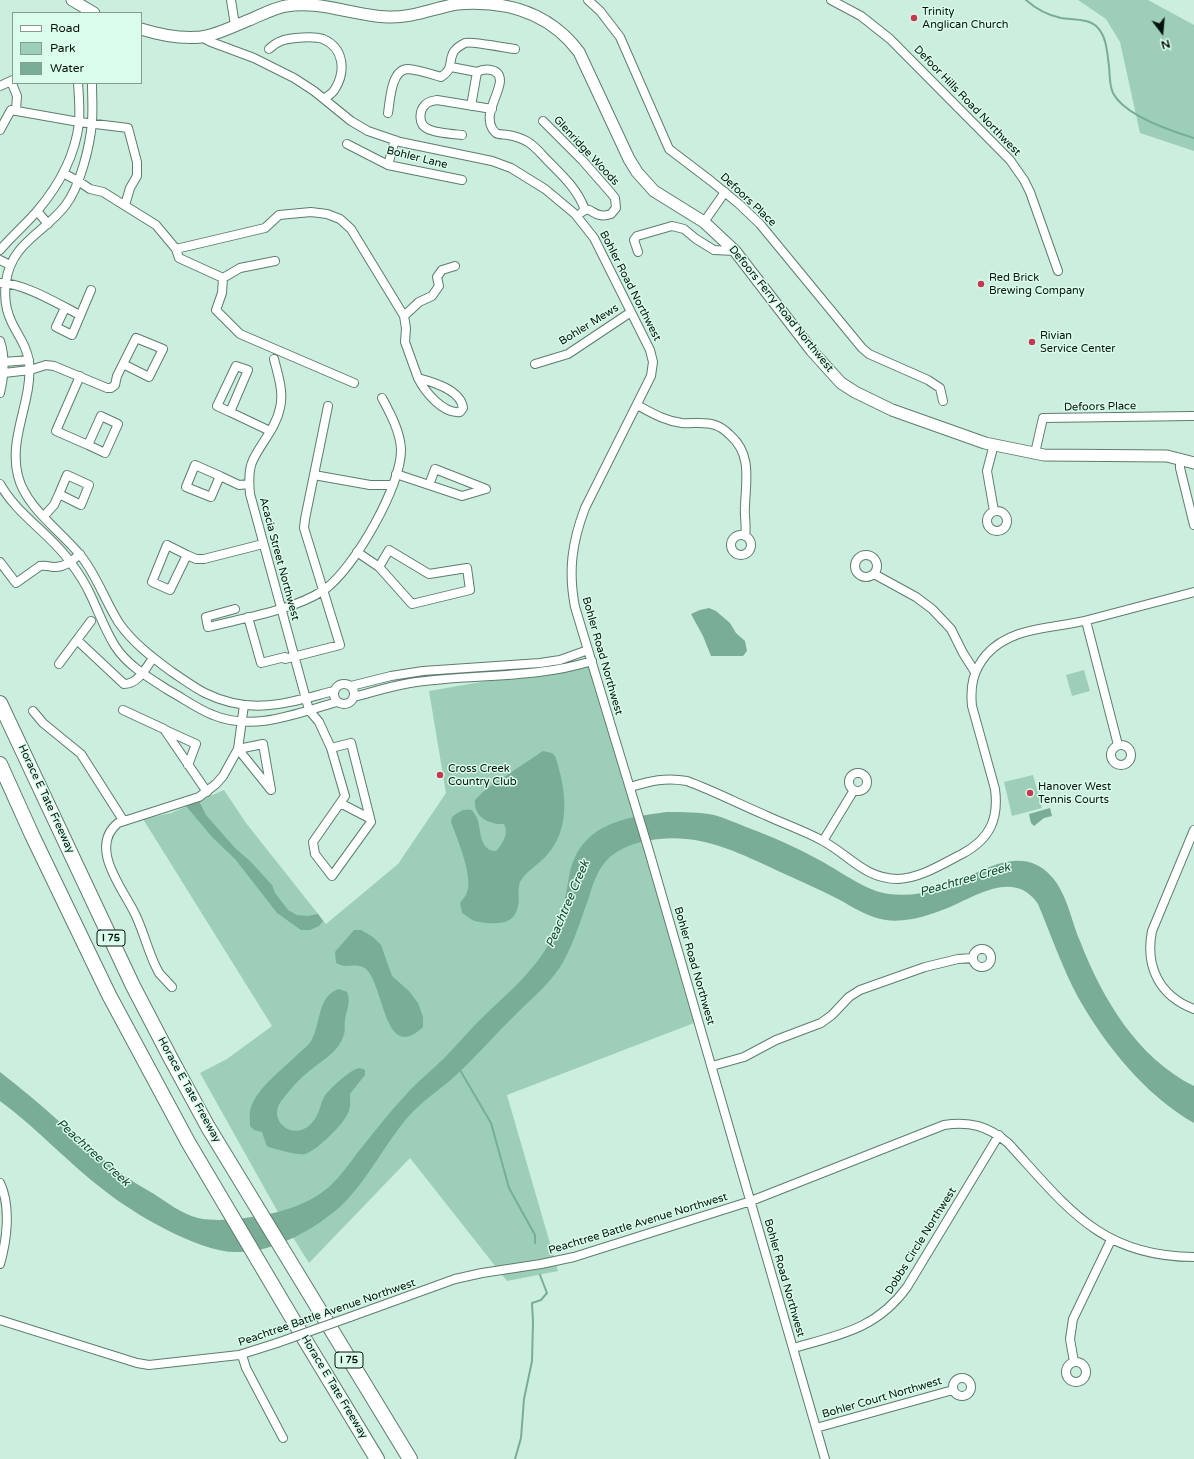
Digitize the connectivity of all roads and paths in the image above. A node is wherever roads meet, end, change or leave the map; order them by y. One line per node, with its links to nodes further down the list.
1 (72, 0): 6 (street)
2 (231, 0): 7 (street)
3 (588, 0): 35 (street, Defoors Place)
4 (831, 0): 52 (street, Defoor Hills Road Northwest)
5 (510, 1): 7 (street, Defoors Ferry Road Northwest); 39 (street, Defoors Ferry Road Northwest)
6 (92, 12)
7 (235, 25): 9 (street, Defoors Ferry Road Northwest)
8 (142, 29): 9 (street, Defoors Ferry Road Northwest)
9 (201, 37): 19 (street, Bohler Road Northwest)
10 (269, 49): 19 (street)
11 (514, 49): 12 (street)
12 (451, 66): 13 (street); 23 (street)
13 (477, 72): 20 (street); 21 (street)
14 (12, 80): 18 (street)
15 (13, 84): 22 (street)
16 (78, 84): 25 (street)
17 (92, 84): 26 (street)
18 (0, 86)
19 (324, 99): 29 (street, Bohler Road Northwest)
20 (471, 106): 21 (street); 28 (street)
21 (492, 109): 37 (street)
22 (16, 110): 25 (street); 27 (street)
23 (388, 113)
24 (543, 121): 37 (street, Glenridge Woods)
25 (79, 122): 26 (street); 32 (street)
26 (92, 123): 34 (street); 36 (street)
27 (0, 130)
28 (462, 135)
29 (395, 140): 31 (street); 40 (street, Bohler Road Northwest)
30 (347, 144): 31 (street, Bohler Lane)
31 (388, 165): 33 (street, Bohler Lane)
32 (63, 174): 34 (street); 38 (street)
33 (462, 180)
34 (78, 181): 36 (street); 42 (street)
35 (725, 192): 41 (street); 73 (street, Defoors Place)
36 (125, 206): 44 (street)
37 (585, 210): 40 (street)
38 (37, 211): 42 (street); 45 (street)
39 (692, 214): 41 (street, Defoors Ferry Road Northwest); 43 (street)
40 (576, 216): 57 (street, Bohler Road Northwest)
41 (704, 222): 46 (street, Defoors Ferry Road Northwest)
42 (48, 224): 50 (street)
43 (684, 229): 46 (street); 47 (street)
44 (176, 248): 53 (street); 59 (street)
45 (0, 250)
46 (735, 251): 79 (street, Defoors Ferry Road Northwest)
47 (638, 252)
48 (0, 260): 50 (street)
49 (275, 261): 53 (street)
50 (10, 265): 54 (street)
51 (455, 266): 59 (street)
52 (1058, 271)
53 (223, 278): 70 (street)
54 (3, 283): 56 (street); 62 (street)
55 (90, 290): 58 (street)
56 (65, 308): 58 (street); 58 (street)
57 (631, 312): 65 (street, Bohler Mews); 74 (street, Bohler Road Northwest)
58 (80, 315)
59 (404, 316): 69 (street)
60 (0, 341): 63 (street)
61 (274, 359): 78 (street, Acacia Street Northwest)
62 (29, 360): 63 (street); 66 (street)
63 (4, 362): 67 (street)
64 (123, 364): 64 (street); 68 (street)
65 (535, 364)
66 (30, 370): 67 (street); 68 (street); 93 (street)
67 (4, 373): 71 (street)
68 (80, 376): 80 (street)
69 (418, 378): 69 (street)
70 (354, 383)
71 (0, 393)
72 (382, 398): 84 (street)
73 (943, 401)
74 (637, 405): 95 (street); 112 (street, Bohler Road Northwest)
75 (328, 406): 85 (street)
76 (230, 412): 76 (street); 78 (street)
77 (1192, 416): 81 (street, Defoors Place)
78 (270, 431): 88 (street, Acacia Street Northwest)
79 (994, 444): 81 (street, Defoors Ferry Road Northwest); 92 (street)
80 (88, 445)
81 (1036, 453): 82 (street, Defoors Ferry Road Northwest)
82 (1180, 458): 83 (street, Defoors Ferry Road Northwest); 94 (street)
83 (1194, 463)
84 (396, 474): 89 (street); 90 (street)
85 (314, 475): 89 (street); 104 (street)
86 (220, 476): 86 (street); 88 (street)
87 (0, 484): 101 (street)
88 (250, 484): 96 (street, Acacia Street Northwest)
89 (393, 485): 97 (street)
90 (429, 485): 90 (street)
91 (59, 494): 93 (street)
92 (994, 511)
93 (44, 516): 98 (street)
94 (1194, 525)
95 (745, 536)
96 (263, 544): 99 (street); 106 (street, Acacia Street Northwest)
97 (357, 552): 102 (street); 104 (street)
98 (80, 554): 101 (street); 113 (street)
99 (187, 555): 99 (street)
100 (0, 562): 101 (street)
101 (71, 562): 118 (street)
102 (379, 567): 102 (street)
103 (874, 574): 117 (street)
104 (323, 590): 106 (street); 114 (street)
105 (1194, 592): 110 (street)
106 (281, 608): 108 (street); 114 (street, Acacia Street Northwest)
107 (235, 609): 108 (street)
108 (248, 617): 114 (street)
109 (91, 621): 111 (street)
110 (1086, 621): 117 (street); 131 (street)
111 (78, 640): 116 (street); 118 (street)
112 (588, 650): 115 (street, Bohler Road Northwest); 119 (street)
113 (153, 658): 118 (street); 125 (street)
114 (294, 658): 122 (street, Acacia Street Northwest)
115 (592, 661): 121 (street); 136 (street, Bohler Road Northwest)
116 (59, 664)
117 (974, 672): 143 (street)
118 (141, 673): 129 (street)
119 (351, 686): 120 (street); 121 (street)
120 (334, 691): 122 (street); 123 (street)
121 (354, 697): 123 (street)
122 (306, 698): 125 (street); 127 (street, Acacia Street Northwest)
123 (337, 702): 127 (street)
124 (0, 703): 162 (highway, Horace E Tate Freeway / I 75)
125 (244, 705): 129 (street)
126 (124, 710): 130 (street)
127 (309, 710): 129 (street); 132 (street)
128 (33, 711): 141 (street)
129 (241, 722): 133 (street)
130 (164, 729): 135 (street); 135 (street)
131 (1118, 745)
132 (331, 748): 139 (street); 140 (street)
133 (238, 749): 133 (street); 138 (street)
134 (0, 764): 161 (highway, Horace E Tate Freeway / I 75)
135 (188, 764): 138 (street)
136 (630, 787): 143 (street); 147 (street, Bohler Road Northwest)
137 (854, 790): 143 (street)
138 (207, 792): 141 (street)
139 (340, 803): 140 (street); 140 (street)
140 (369, 818)
141 (123, 820): 145 (street)
142 (1194, 830): 146 (street)
143 (823, 841)
144 (973, 958): 147 (street)
145 (172, 987)
146 (1194, 1009)
147 (712, 1066): 150 (street, Bohler Road Northwest)
148 (998, 1135): 150 (street, Peachtree Battle Avenue Northwest); 151 (street, Peachtree Battle Avenue Northwest); 155 (street, Dobbs Circle Northwest)
149 (0, 1183): 153 (street)
150 (751, 1202): 155 (street, Bohler Road Northwest); 156 (street, Peachtree Battle Avenue Northwest, bridge)
151 (1112, 1240): 152 (street, Peachtree Battle Avenue Northwest); 157 (street)
152 (1194, 1257)
153 (0, 1264)
154 (0, 1320): 156 (street, Peachtree Battle Avenue Northwest)
155 (793, 1348): 159 (street, Bohler Road Northwest)
156 (242, 1355): 160 (street)
157 (1074, 1362)
158 (953, 1390): 159 (street, Bohler Court Northwest)
159 (816, 1428): 163 (street, Bohler Road Northwest)
160 (283, 1438)
161 (377, 1459)
162 (410, 1459)
163 (825, 1459)

